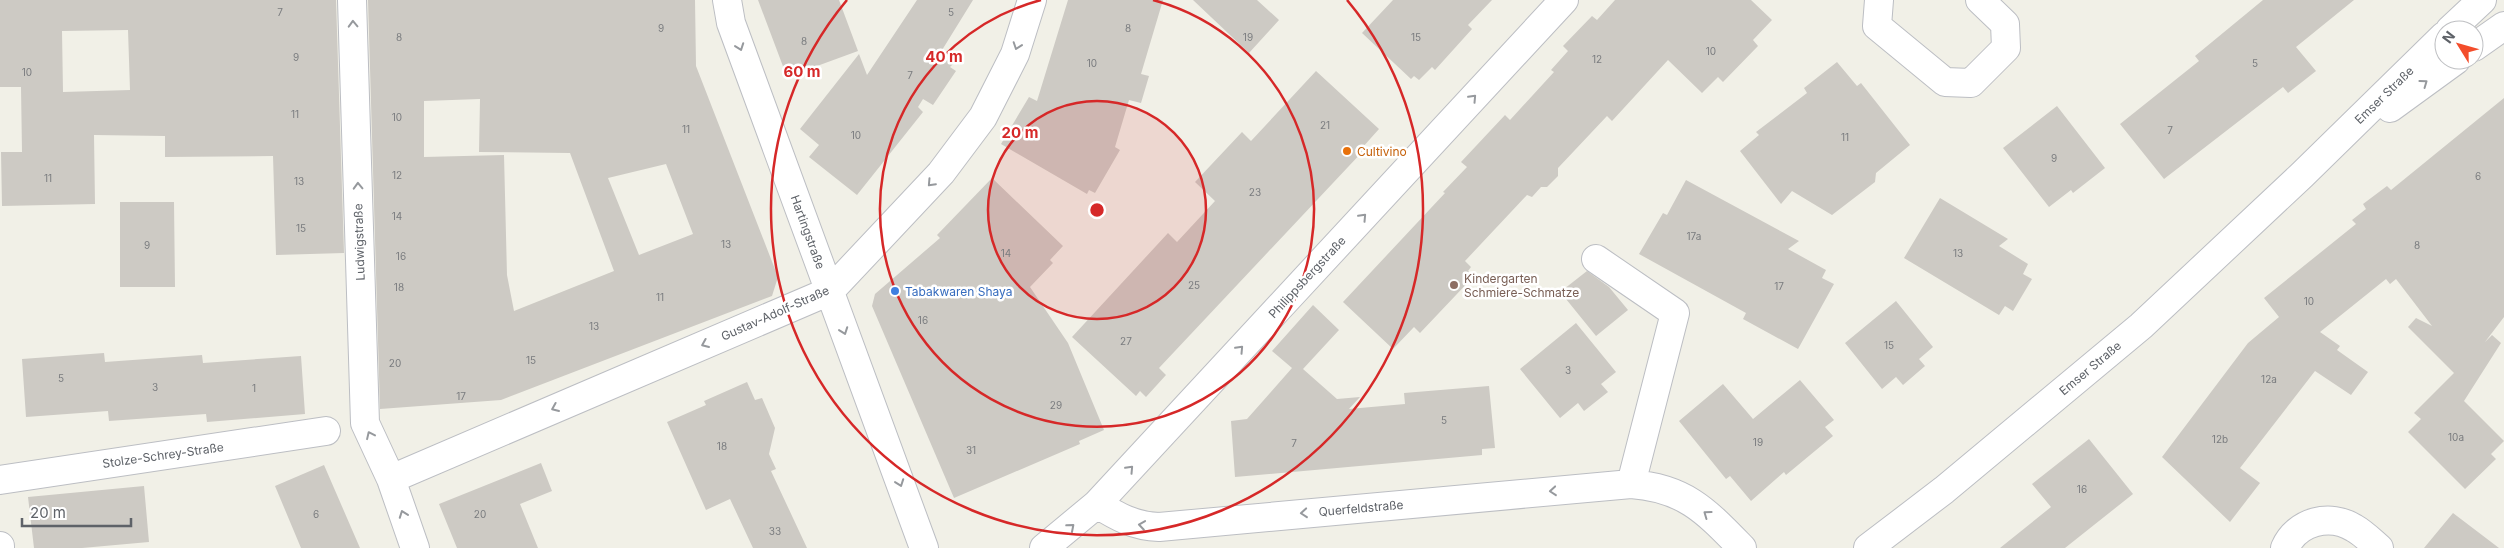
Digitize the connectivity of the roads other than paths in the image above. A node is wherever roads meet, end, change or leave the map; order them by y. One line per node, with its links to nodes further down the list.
1 (352, 0): 17 (street, Ludwigstraße, one-way to 1)
2 (727, 0): 15 (street, Hartingstraße, one-way to 15)
3 (1032, 0): 15 (street, Gustav-Adolf-Straße, one-way to 15)
4 (1564, 0): 20 (street, Philippsbergstraße, one-way to 4)
5 (1879, 0): 6 (street)
6 (1980, 0)
7 (2482, 0): 8 (street)
8 (2461, 20)
9 (2504, 26): 10 (street)
10 (2484, 40)
11 (2434, 46): 13 (street, Emser Straße)
12 (2442, 70): 13 (street, Emser Straße, one-way to 12)
13 (2302, 175): 25 (street, Emser Straße)
14 (1596, 259): 19 (street)
15 (830, 290): 17 (street, Gustav-Adolf-Straße, one-way to 17); 22 (street, Hartingstraße, one-way to 22)
16 (326, 431): 18 (street, Stolze-Schrey-Straße)
17 (391, 479): 21 (street, Ludwigstraße, one-way to 17)
18 (0, 480)
19 (1631, 484): 20 (street, Querfeldstraße, one-way to 20); 24 (street, Querfeldstraße, one-way to 19)
20 (1097, 504): 23 (street, Philippsbergstraße, one-way to 20)
21 (415, 548)
22 (924, 548)
23 (1044, 548)
24 (1742, 548)
25 (1868, 548)
26 (2285, 548): 27 (street)
27 (2379, 548)

